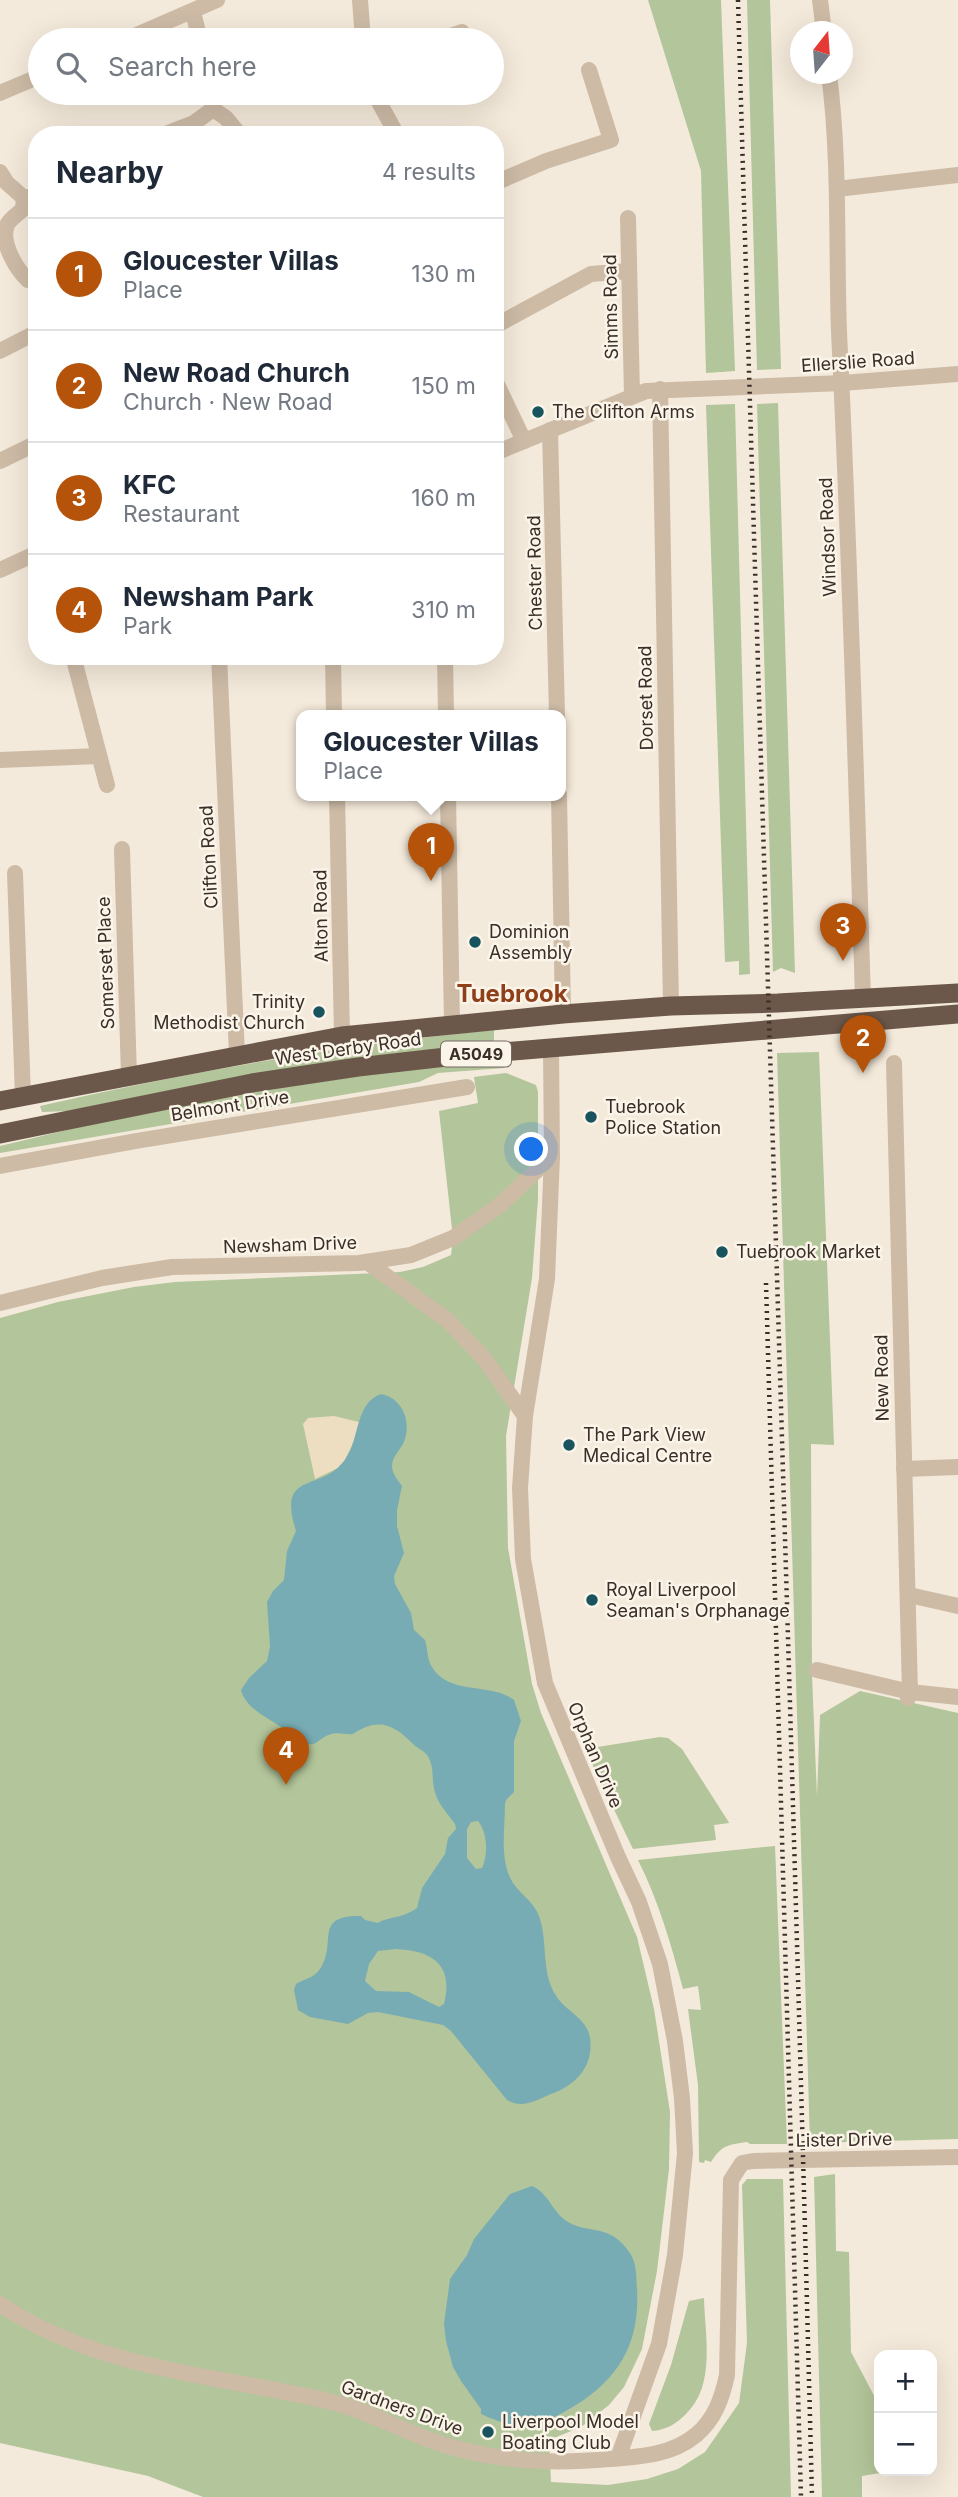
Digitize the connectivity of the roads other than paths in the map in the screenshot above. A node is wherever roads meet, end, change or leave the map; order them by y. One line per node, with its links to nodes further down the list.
1 (217, 0): 4 (street)
2 (360, 0): 8 (street)
3 (820, 0): 5 (street)
4 (192, 12): 6 (street); 7 (street)
5 (823, 21)
6 (154, 28)
7 (197, 28)
8 (362, 28)
9 (589, 70): 21 (street)
10 (28, 81): 12 (street)
11 (831, 84): 22 (street, Windsor Road)
12 (0, 93)
13 (210, 105): 16 (street)
14 (217, 105): 17 (street)
15 (381, 105): 18 (street)
16 (186, 126)
17 (233, 126)
18 (392, 126)
19 (0, 173): 23 (street)
20 (958, 175): 22 (street)
21 (504, 179)
22 (836, 189): 32 (street, Windsor Road)
23 (28, 195)
24 (28, 200): 27 (street)
25 (628, 218): 26 (street, Simms Road)
26 (629, 271): 28 (street); 34 (street, Simms Road)
27 (28, 280)
28 (504, 321)
29 (28, 337): 30 (street)
30 (0, 351)
31 (958, 374): 32 (street, Ellerslie Road)
32 (842, 383): 33 (street, Ellerslie Road); 59 (street, Windsor Road)
33 (660, 389): 34 (street, Ellerslie Road); 60 (street, Dorset Road)
34 (632, 395): 36 (street, Ellerslie Road)
35 (504, 399): 37 (street)
36 (550, 430): 37 (street, Ellerslie Road); 49 (street, Chester Road)
37 (524, 441): 39 (street, Ellerslie Road)
38 (28, 447): 40 (street)
39 (504, 449)
40 (0, 461)
41 (28, 557): 42 (street)
42 (0, 570)
43 (75, 665): 50 (street)
44 (219, 665): 66 (street, Clifton Road)
45 (333, 665): 47 (street)
46 (445, 665): 48 (street)
47 (334, 710)
48 (446, 710)
49 (557, 710)
50 (99, 756): 51 (street); 52 (street)
51 (0, 760)
52 (107, 785)
53 (337, 801): 64 (street, Alton Road)
54 (448, 801): 63 (street)
55 (559, 801): 61 (street)
56 (122, 849): 68 (street, Somerset Place)
57 (15, 873): 70 (street)
58 (958, 993): 59 (highway, West Derby Road / A5049)
59 (863, 999): 60 (highway, West Derby Road / A5049)
60 (671, 1006): 61 (highway, West Derby Road / A5049)
61 (563, 1014): 63 (highway, West Derby Road / A5049); 65 (highway)
62 (958, 1014): 65 (highway, West Derby Road / A5049)
63 (452, 1025): 64 (highway, West Derby Road / A5049)
64 (342, 1036): 66 (highway, West Derby Road / A5049)
65 (551, 1049): 72 (highway, West Derby Road / A5049); 73 (street, Orphan Drive)
66 (237, 1055): 68 (highway, West Derby Road / A5049)
67 (894, 1063): 79 (street, New Road)
68 (129, 1076): 70 (highway, West Derby Road / A5049)
69 (467, 1087): 74 (street, Belmont Drive)
70 (23, 1097): 71 (highway, West Derby Road / A5049)
71 (0, 1101)
72 (0, 1134)
73 (552, 1156): 75 (street, Newsham Drive); 77 (street, Orphan Drive)
74 (0, 1166)
75 (367, 1262): 76 (street, Newsham Drive); 77 (street)
76 (0, 1303)
77 (525, 1416): 88 (street, Orphan Drive)
78 (958, 1467): 79 (street)
79 (904, 1469): 80 (street, New Road)
80 (909, 1595): 81 (street); 83 (street, New Road)
81 (958, 1606)
82 (817, 1670): 83 (street)
83 (909, 1695): 84 (street)
84 (958, 1697)
85 (958, 2157): 86 (street, Lister Drive)
86 (736, 2172): 88 (street, Gardners Drive)
87 (0, 2304): 88 (street, Gardners Drive)
88 (618, 2458)

